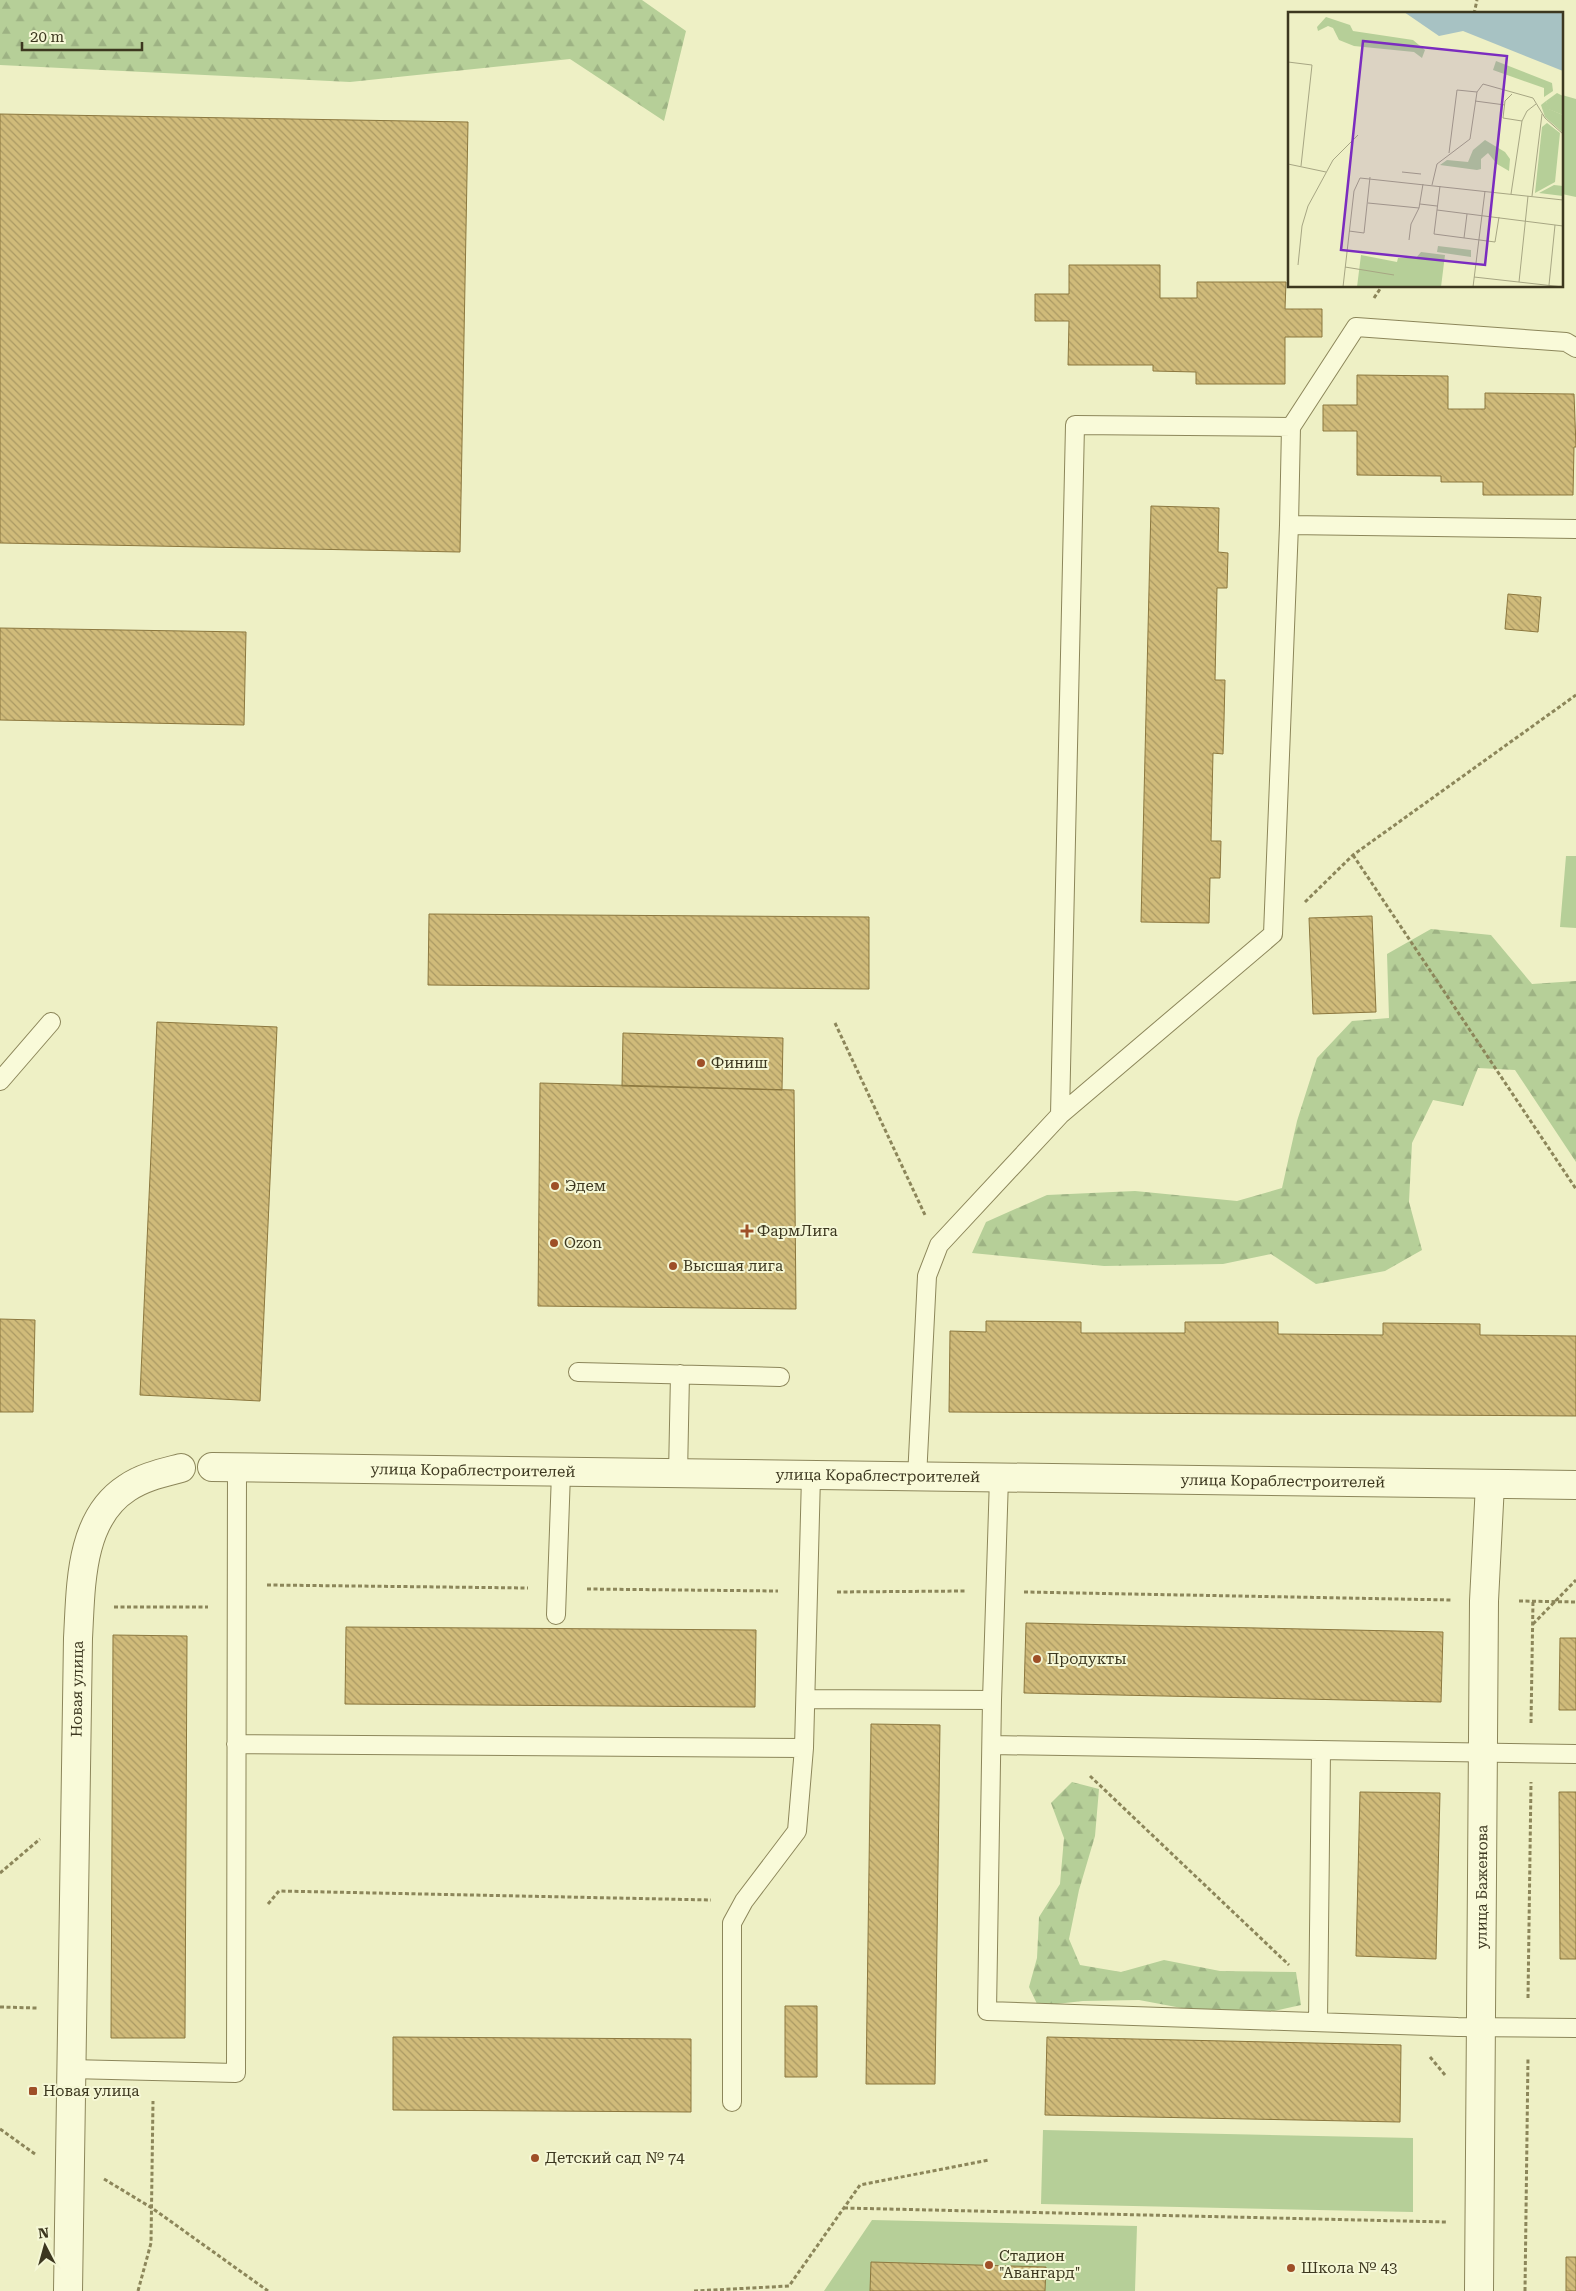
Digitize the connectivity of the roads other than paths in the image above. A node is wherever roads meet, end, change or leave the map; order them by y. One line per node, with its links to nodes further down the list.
1 (1576, 348): 2 (lane)
2 (1291, 427): 3 (lane); 7 (lane)
3 (1289, 525): 4 (lane); 7 (lane)
4 (1576, 529)
5 (51, 1022): 6 (lane)
6 (0, 1081)
7 (1060, 1115): 16 (lane)
8 (578, 1372): 9 (lane)
9 (680, 1374): 10 (lane); 14 (lane)
10 (780, 1377)
11 (224, 1466): 12 (street, улица Кораблестроителей); 13 (street, улица Кораблестроителей); 23 (lane)
12 (181, 1468): 32 (street, Новая улица)
13 (561, 1473): 14 (street, улица Кораблестроителей); 20 (lane)
14 (678, 1475): 15 (street, улица Кораблестроителей)
15 (811, 1476): 16 (street, улица Кораблестроителей); 21 (lane)
16 (917, 1478): 17 (street, улица Кораблестроителей)
17 (999, 1478): 18 (street, улица Кораблестроителей); 22 (lane)
18 (1490, 1484): 19 (street, улица Кораблестроителей); 27 (street, улица Баженова)
19 (1576, 1485)
20 (556, 1615)
21 (806, 1699): 22 (lane); 25 (lane)
22 (992, 1700): 24 (lane)
23 (236, 1744): 25 (lane); 32 (lane)
24 (992, 1745): 26 (lane); 29 (lane)
25 (804, 1748): 33 (lane)
26 (1321, 1750): 27 (lane); 29 (lane)
27 (1483, 1753): 28 (lane); 30 (street, улица Баженова)
28 (1576, 1754)
29 (1318, 2022): 30 (lane)
30 (1481, 2027): 31 (lane); 35 (street, улица Баженова)
31 (1576, 2028)
32 (70, 2069): 34 (street, Новая улица)
33 (732, 2102)
34 (68, 2291)
35 (1479, 2291)

